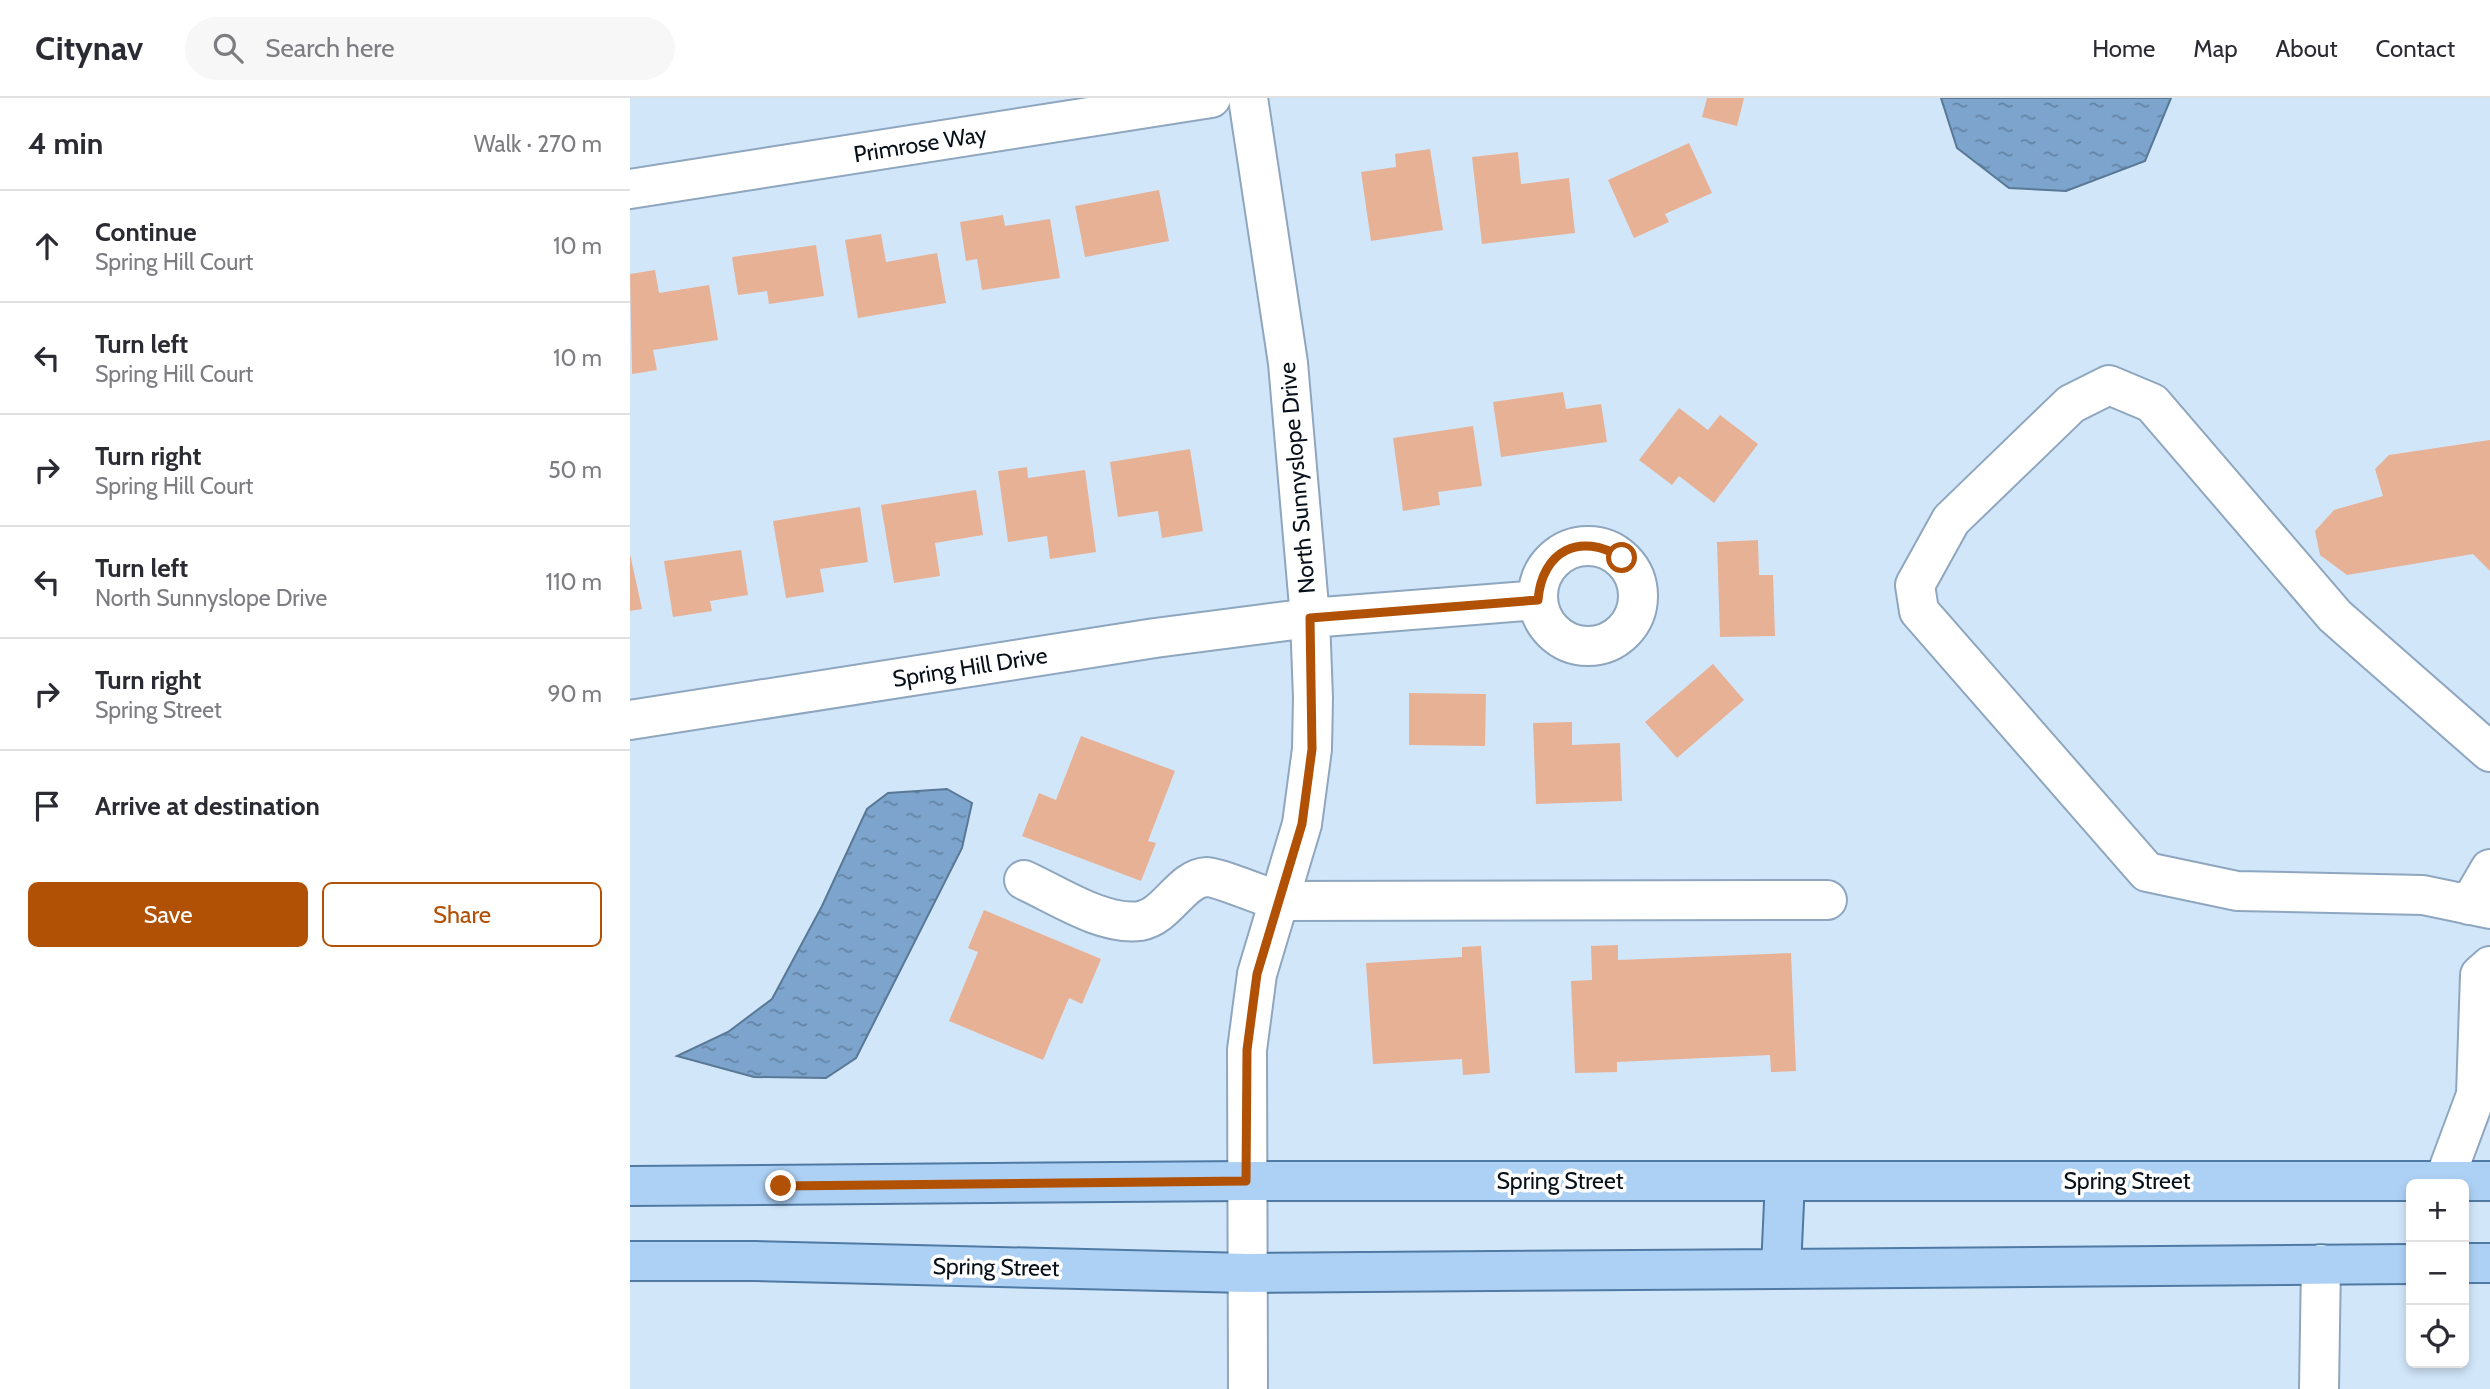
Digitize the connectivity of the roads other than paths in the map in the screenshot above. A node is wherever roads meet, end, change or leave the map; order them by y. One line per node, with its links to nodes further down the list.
1 (1211, 98): 3 (street, Primrose Way)
2 (1248, 98): 5 (street, North Sunnyslope Drive)
3 (630, 189)
4 (1538, 600): 5 (street, Spring Hill Drive)
5 (1310, 618): 6 (street, Spring Hill Drive); 11 (street, North Sunnyslope Drive)
6 (630, 720)
7 (2490, 752): 12 (street)
8 (2490, 869): 12 (street)
9 (1024, 880): 11 (street)
10 (1827, 900): 11 (street)
11 (1279, 901): 15 (street, North Sunnyslope Drive)
12 (2480, 907)
13 (2490, 966): 14 (street)
14 (2445, 1179)
15 (1246, 1181): 16 (main road, Spring Street); 20 (main road, Spring Street); 27 (street, North Sunnyslope Drive)
16 (1785, 1181): 17 (main road, Spring Street); 26 (main road)
17 (2406, 1181)
18 (2469, 1181): 19 (main road, Spring Street)
19 (2490, 1181)
20 (630, 1186)
21 (630, 1261): 27 (main road, Spring Street)
22 (2469, 1263): 23 (main road)
23 (2490, 1263)
24 (2322, 1264): 25 (main road, Spring Street); 26 (main road, Spring Street); 29 (street)
25 (2406, 1264)
26 (1781, 1268): 27 (main road, Spring Street)
27 (1247, 1273): 28 (street, North Sunnyslope Drive)
28 (1248, 1389)
29 (2319, 1389)

